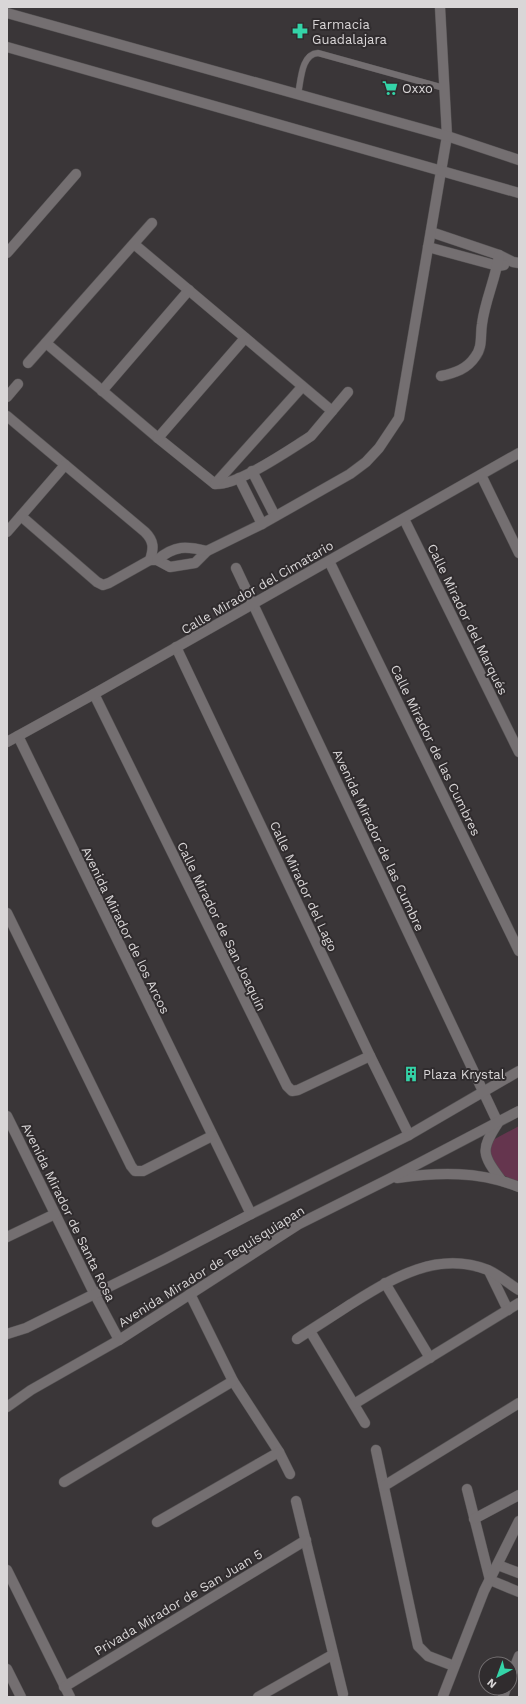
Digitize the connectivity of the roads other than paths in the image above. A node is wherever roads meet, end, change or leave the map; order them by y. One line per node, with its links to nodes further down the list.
1 (440, 7): 4 (street)
2 (7, 13): 5 (street)
3 (7, 47): 8 (street)
4 (444, 88): 5 (lane); 6 (street)
5 (298, 94): 6 (street)
6 (447, 136): 7 (street); 8 (street)
7 (519, 160)
8 (441, 170): 10 (street); 12 (street)
9 (76, 174): 15 (street)
10 (519, 192)
11 (152, 223): 13 (street)
12 (430, 232): 14 (street); 16 (street)
13 (134, 244): 19 (street); 21 (street)
14 (428, 247): 18 (street); 39 (street)
15 (7, 253)
16 (499, 255): 17 (street); 18 (street)
17 (516, 263): 18 (street)
18 (498, 266): 23 (street)
19 (189, 290): 20 (street); 26 (street)
20 (245, 338): 25 (street); 31 (street)
21 (46, 343): 22 (street); 26 (street)
22 (28, 364)
23 (441, 376)
24 (18, 384): 28 (street)
25 (302, 386): 29 (street); 37 (street)
26 (102, 391): 31 (street)
27 (348, 392): 29 (street)
28 (7, 397)
29 (332, 411): 34 (street)
30 (7, 416): 33 (street)
31 (158, 438): 37 (street)
32 (519, 454): 35 (street, Calle Mirador del Cimatario)
33 (65, 465): 38 (street); 45 (street)
34 (252, 471): 36 (street); 39 (street)
35 (481, 475): 40 (street, Calle Mirador del Cimatario); 44 (street)
36 (239, 478): 37 (street); 41 (street)
37 (215, 484)
38 (21, 516): 42 (street); 45 (street)
39 (276, 516): 41 (street)
40 (404, 519): 46 (street, Calle Mirador del Cimatario); 53 (street, Calle Mirador del Marqués)
41 (262, 524): 43 (street)
42 (7, 532)
43 (208, 551): 45 (street); 45 (street)
44 (519, 553)
45 (154, 560)
46 (329, 561): 48 (street, Calle Mirador del Cimatario); 55 (street, Calle Mirador de las Cumbres)
47 (236, 568): 48 (street, Avenida Mirador de las Cumbre)
48 (253, 604): 49 (street, Calle Mirador del Cimatario); 58 (street, Avenida Mirador de las Cumbre)
49 (176, 648): 50 (street, Calle Mirador del Cimatario); 56 (street, Calle Mirador del Lago)
50 (94, 694): 51 (street, Calle Mirador del Cimatario); 56 (street, Calle Mirador de San Joaquín)
51 (18, 736): 52 (street, Calle Mirador del Cimatario); 63 (street, Avenida Mirador de los Arcos)
52 (7, 742)
53 (519, 752)
54 (7, 913): 63 (street)
55 (519, 950)
56 (370, 1056): 62 (street, Calle Mirador del Lago)
57 (519, 1071): 58 (street, Avenida Mirador de Tequisquiapan)
58 (483, 1091): 61 (street, Avenida Mirador de las Cumbre); 62 (street, Avenida Mirador de Tequisquiapan)
59 (519, 1112): 61 (street, Avenida Mirador de Tequisquiapan)
60 (7, 1116): 67 (street, Avenida Mirador de Santa Rosa)
61 (498, 1123): 64 (street, Avenida Mirador de Tequisquiapan); 65 (street)
62 (409, 1135): 68 (street, Avenida Mirador de Tequisquiapan)
63 (212, 1136): 68 (street, Avenida Mirador de los Arcos)
64 (389, 1179): 65 (street); 74 (street, Avenida Mirador de Tequisquiapan)
65 (501, 1180): 66 (street)
66 (519, 1187)
67 (55, 1214): 69 (street); 73 (street, Avenida Mirador de Santa Rosa)
68 (251, 1214): 73 (street, Avenida Mirador de Tequisquiapan)
69 (7, 1237)
70 (488, 1271): 71 (street); 72 (street); 76 (street)
71 (385, 1283): 77 (street); 81 (street)
72 (519, 1290)
73 (94, 1293): 78 (street, Avenida Mirador de Tequisquiapan); 80 (street, Avenida Mirador de Santa Rosa)
74 (190, 1294): 80 (street, Avenida Mirador de Tequisquiapan); 82 (street)
75 (519, 1303): 76 (street)
76 (508, 1310): 81 (street)
77 (310, 1331): 79 (street); 84 (street)
78 (7, 1334)
79 (297, 1339)
80 (119, 1340): 85 (street, Avenida Mirador de Tequisquiapan)
81 (430, 1358): 84 (street)
82 (233, 1381): 88 (street); 90 (street)
83 (519, 1403): 91 (street)
84 (354, 1404): 86 (street)
85 (7, 1408)
86 (366, 1423)
87 (376, 1450): 91 (street)
88 (279, 1452): 89 (street); 97 (street)
89 (290, 1474)
90 (64, 1482)
91 (384, 1486): 105 (street)
92 (466, 1489): 95 (street)
93 (519, 1495): 95 (street)
94 (296, 1501): 98 (street)
95 (474, 1520): 102 (street)
96 (519, 1521): 99 (street)
97 (157, 1522)
98 (306, 1540): 104 (street); 107 (street, Privada Mirador de San Juan 5)
99 (498, 1564): 101 (street); 102 (street)
100 (7, 1570): 107 (street)
101 (519, 1574)
102 (490, 1580): 103 (street); 105 (street)
103 (519, 1592)
104 (332, 1655): 108 (street); 112 (street)
105 (454, 1666): 109 (street)
106 (7, 1668): 110 (street)
107 (64, 1687): 111 (street)
108 (343, 1694)
109 (443, 1696)
110 (21, 1697)
111 (70, 1697)
112 (258, 1697)

